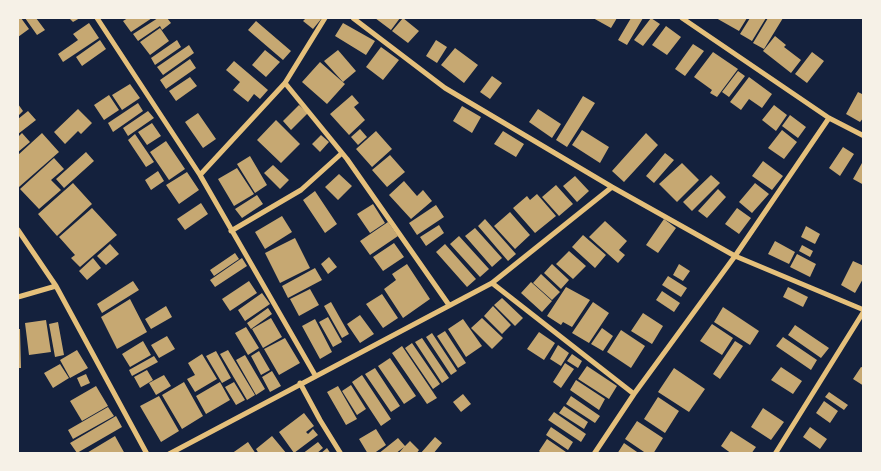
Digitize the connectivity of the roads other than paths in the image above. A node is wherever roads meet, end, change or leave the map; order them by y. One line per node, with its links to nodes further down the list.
1 (97, 18): 9 (street)
2 (325, 18): 5 (street)
3 (353, 18): 10 (street)
4 (682, 18): 6 (street)
5 (285, 83): 8 (street); 9 (street)
6 (829, 118): 7 (street); 13 (street)
7 (864, 136)
8 (342, 152): 12 (street); 17 (street)
9 (200, 175): 12 (street)
10 (612, 187): 13 (street); 14 (street)
11 (18, 230): 15 (street)
12 (232, 231): 19 (street)
13 (735, 256): 18 (street); 21 (street)
14 (492, 284): 17 (street); 21 (street)
15 (56, 286): 16 (street); 22 (street)
16 (18, 297)
17 (449, 305): 19 (street)
18 (864, 311): 26 (street)
19 (315, 375): 20 (street)
20 (300, 383): 23 (street); 24 (street)
21 (634, 394): 25 (street)
22 (146, 454)
23 (169, 454)
24 (341, 454)
25 (594, 454)
26 (775, 454)

